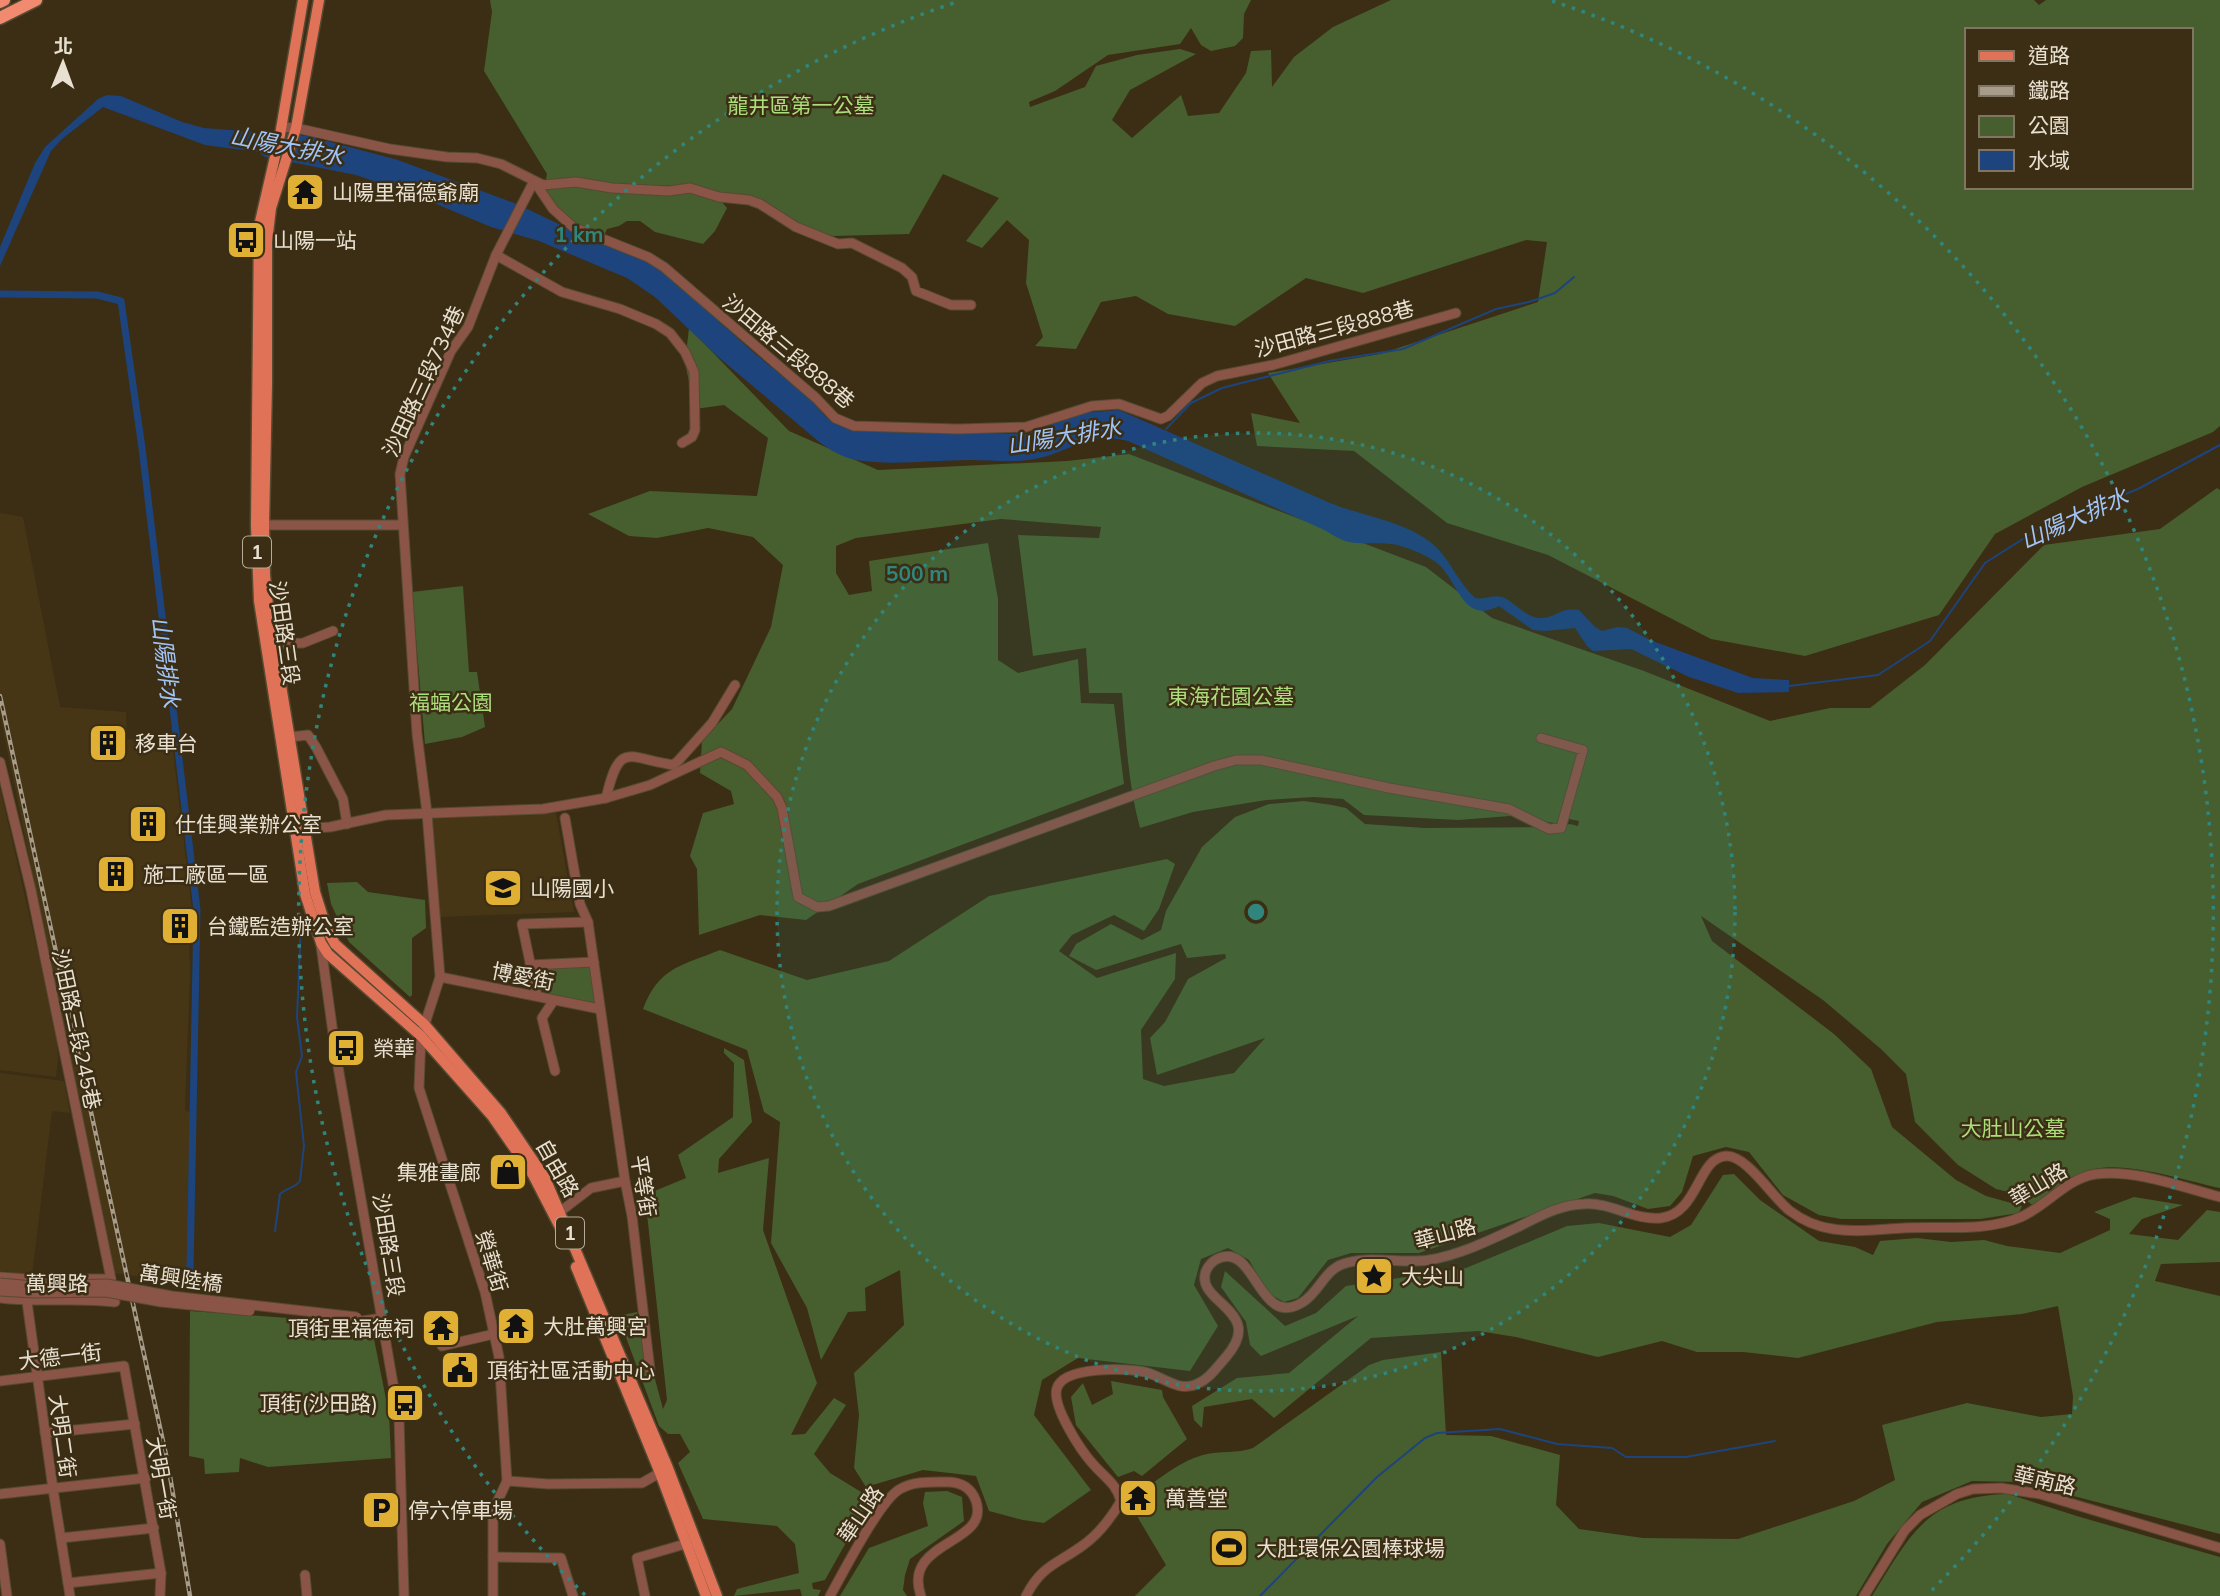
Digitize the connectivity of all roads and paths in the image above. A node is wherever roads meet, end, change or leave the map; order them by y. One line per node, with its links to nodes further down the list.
1 (36, 0): 4 (highway)
2 (303, 0): 5 (main road, 1)
3 (319, 0): 6 (main road, 1)
4 (0, 18)
5 (280, 131): 6 (street, 沙田路三段888巷); 7 (main road, 1)
6 (295, 133): 7 (main road, 1); 8 (street, 沙田路三段888巷)
7 (280, 159): 14 (main road, 沙田路三段 / 1)
8 (538, 183): 9 (street, 沙田路三段734巷); 10 (street); 11 (street, 沙田路三段888巷)
9 (496, 255): 12 (street); 13 (street, 沙田路三段734巷)
10 (971, 305)
11 (1456, 313)
12 (682, 443)
13 (402, 524): 14 (street); 23 (street, 沙田路三段734巷)
14 (260, 525): 16 (main road, 沙田路三段 / 1); 18 (main road, 沙田路三段 / 1)
15 (333, 631): 16 (street)
16 (275, 644): 18 (main road, 沙田路三段 / 1)
17 (735, 685): 22 (street)
18 (278, 692): 19 (main road, 沙田路三段 / 1); 26 (main road, 沙田路三段 / 1)
19 (289, 737): 25 (street); 26 (main road, 沙田路三段 / 1)
20 (1541, 738): 22 (street)
21 (0, 762): 43 (street, 沙田路三段245巷)
22 (606, 798): 23 (street)
23 (427, 813): 25 (street); 32 (street, 沙田路三段734巷)
24 (565, 818): 27 (street, 平等街)
25 (346, 824): 26 (street)
26 (299, 829): 28 (main road, 沙田路三段 / 1); 29 (main road, 沙田路三段 / 1)
27 (588, 922): 30 (street, 平等街); 31 (street)
28 (327, 930): 29 (street); 36 (main road, 自由路 / 1)
29 (321, 943): 36 (main road, 自由路 / 1); 51 (street, 沙田路三段)
30 (594, 962): 31 (street); 35 (street, 平等街)
31 (530, 965): 33 (street)
32 (440, 977): 33 (street, 博愛街); 36 (street, 榮華街)
33 (537, 996): 34 (street, 博愛街)
34 (554, 1000): 35 (street, 博愛街); 37 (street)
35 (600, 1009): 39 (street, 平等街)
36 (423, 1030): 38 (main road, 自由路 / 1); 53 (street, 榮華街)
37 (555, 1071)
38 (504, 1126): 41 (main road, 自由路 / 1); 61 (main road, 自由路 / 1)
39 (625, 1181): 41 (street); 56 (street, 平等街)
40 (2220, 1197): 87 (street, 華山路)
41 (561, 1211): 61 (main road, 自由路 / 1)
42 (0, 1277): 44 (street, 萬興路)
43 (86, 1278): 44 (street, 萬興路); 48 (street)
44 (28, 1279): 49 (street, 大明二街)
45 (0, 1283): 52 (street, 萬興陸橋, bridge)
46 (0, 1291): 52 (street, 萬興陸橋, bridge)
47 (0, 1298): 49 (street, 萬興路)
48 (85, 1300): 49 (street, 萬興路); 50 (street, 萬興路)
49 (27, 1302): 57 (street, 大明二街)
50 (115, 1302)
51 (382, 1318): 52 (street); 79 (street, 沙田路三段)
52 (357, 1320)
53 (494, 1334): 54 (street); 63 (street, 榮華街)
54 (442, 1346)
55 (124, 1366): 57 (street, 大德一街); 59 (street, 大明一街)
56 (650, 1370)
57 (37, 1377): 58 (street, 大德一街); 60 (street, 大明二街)
58 (0, 1381)
59 (135, 1424): 60 (street); 62 (street, 大明一街)
60 (45, 1433): 64 (street, 大明二街)
61 (664, 1471): 63 (street); 69 (main road, 自由路 / 1); 84 (main road, 自由路 / 1)
62 (146, 1478): 64 (street); 66 (street, 大明一街)
63 (507, 1481): 71 (street, 榮華街)
64 (53, 1489): 65 (street); 67 (street, 大明二街)
65 (0, 1494)
66 (154, 1528): 67 (street); 72 (street, 大明一街)
67 (61, 1538): 74 (street, 大明二街)
68 (0, 1544): 75 (street)
69 (685, 1544): 82 (street); 83 (main road, 自由路 / 1)
70 (2220, 1548): 88 (street, 華南路)
71 (493, 1557): 80 (street, 榮華街); 81 (street)
72 (161, 1573): 74 (street); 77 (street, 大明一街)
73 (305, 1575): 78 (street)
74 (68, 1583): 76 (street, 大明二街)
75 (7, 1596)
76 (70, 1596)
77 (160, 1596)
78 (307, 1596)
79 (404, 1596)
80 (493, 1596)
81 (573, 1596)
82 (645, 1596)
83 (706, 1596)
84 (717, 1596)
85 (830, 1596): 86 (street, 華山路)
86 (921, 1596)
87 (1026, 1596)
88 (1864, 1596)

